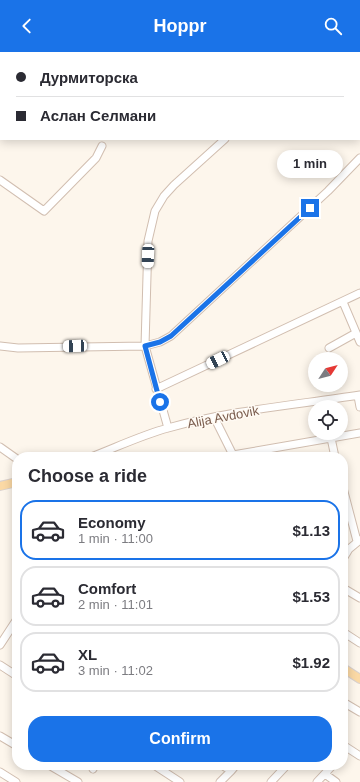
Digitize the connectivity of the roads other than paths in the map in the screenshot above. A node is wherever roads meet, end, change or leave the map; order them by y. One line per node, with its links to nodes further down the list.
1 (223, 140): 10 (street)
2 (102, 146): 4 (street)
3 (360, 158): 10 (street)
4 (0, 180)
5 (360, 293): 6 (street)
6 (343, 302): 7 (street); 12 (street)
7 (356, 333): 8 (street); 11 (street)
8 (360, 342)
9 (0, 346): 10 (street)
10 (145, 346): 12 (street)
11 (329, 348)
12 (156, 389): 16 (street)
13 (359, 396): 14 (street); 15 (street, Alija Avdovik)
14 (360, 407)
15 (214, 417): 16 (street, Alija Avdovik); 23 (street)
16 (168, 428): 22 (street, Alija Avdovik)
17 (360, 433): 18 (street)
18 (348, 435)
19 (320, 440): 24 (street)
20 (331, 440): 25 (street)
21 (0, 447): 26 (street)
22 (104, 452)
23 (232, 452)
24 (256, 452)
25 (334, 452)
26 (12, 455)
27 (12, 483): 28 (main road)
28 (0, 486)
29 (348, 505): 30 (street)
30 (359, 541): 31 (street)
31 (348, 553)
32 (348, 591): 33 (street)
33 (360, 598)
34 (12, 627): 37 (street)
35 (348, 635): 36 (street)
36 (360, 643)
37 (0, 645)
38 (0, 665): 40 (street)
39 (348, 671): 41 (main road)
40 (12, 673)
41 (360, 679)
42 (348, 705): 43 (street)
43 (360, 712)
44 (0, 736): 45 (street)
45 (12, 743)
46 (348, 750): 47 (street)
47 (360, 756)
48 (58, 770): 56 (street)
49 (162, 770): 57 (street)
50 (282, 770): 59 (street)
51 (329, 770): 54 (street)
52 (231, 771): 58 (street)
53 (0, 772): 55 (street)
54 (325, 774): 60 (street); 61 (street)
55 (16, 782)
56 (78, 782)
57 (180, 782)
58 (220, 782)
59 (271, 782)
60 (317, 782)
61 (336, 782)

